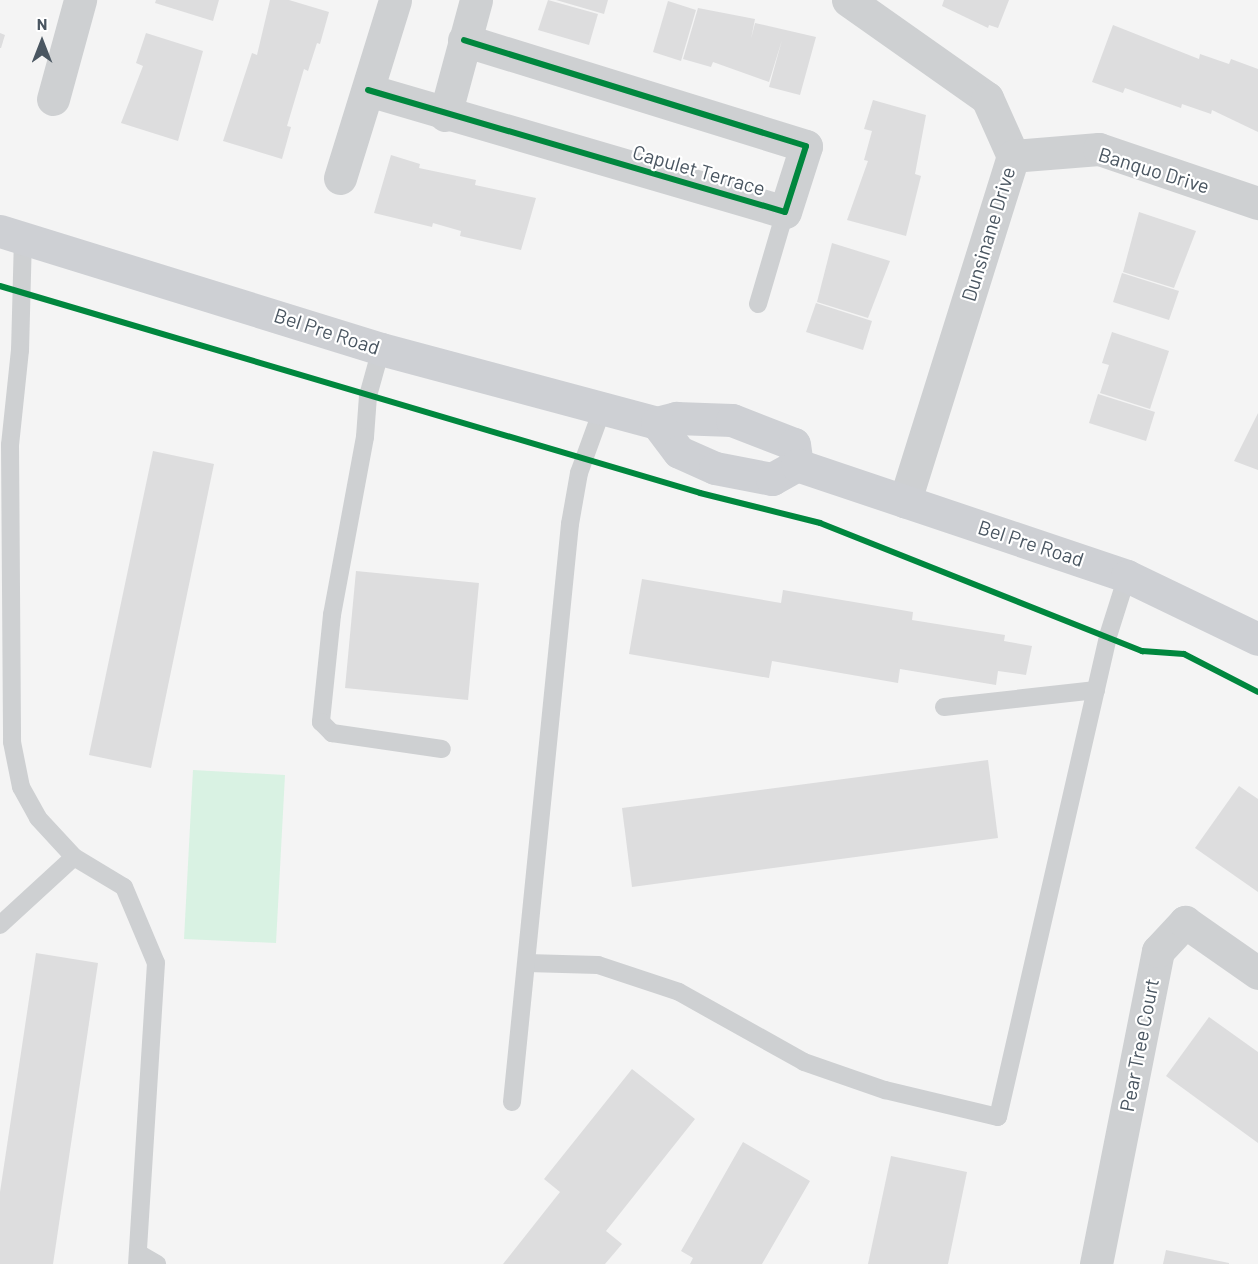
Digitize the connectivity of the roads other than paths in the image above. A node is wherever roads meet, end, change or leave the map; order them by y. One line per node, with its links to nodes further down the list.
1 (80, 0): 7 (street)
2 (395, 0): 6 (street)
3 (476, 0): 5 (street)
4 (864, 5): 9 (street, Dunsinane Drive)
5 (464, 40): 8 (street); 12 (street, Capulet Terrace)
6 (368, 90): 8 (street, Capulet Terrace); 10 (street)
7 (53, 99)
8 (445, 115): 12 (street, Capulet Terrace)
9 (1012, 156): 11 (street, Banquo Drive); 20 (street, Dunsinane Drive)
10 (340, 178)
11 (1258, 203)
12 (785, 212): 14 (lane)
13 (11, 234): 15 (main road, Bel Pre Road); 18 (lane)
14 (758, 304)
15 (381, 349): 16 (main road, Bel Pre Road); 25 (lane)
16 (603, 407): 17 (main road, Bel Pre Road); 30 (lane)
17 (657, 423): 19 (main road); 19 (main road, Bel Pre Road)
18 (5, 441): 27 (lane)
19 (797, 465): 20 (main road, Bel Pre Road)
20 (905, 501): 21 (main road, Bel Pre Road)
21 (1127, 576): 22 (main road, Bel Pre Road); 23 (lane)
22 (1258, 639)
23 (1096, 690): 24 (lane); 30 (lane)
24 (944, 707)
25 (442, 749)
26 (0, 755): 27 (lane)
27 (16, 768): 28 (lane)
28 (74, 857): 29 (lane); 33 (lane)
29 (0, 925)
30 (527, 963): 32 (lane)
31 (1258, 973): 35 (street, Pear Tree Court)
32 (513, 1102)
33 (137, 1258): 34 (lane)
34 (157, 1264)
35 (1096, 1264)

